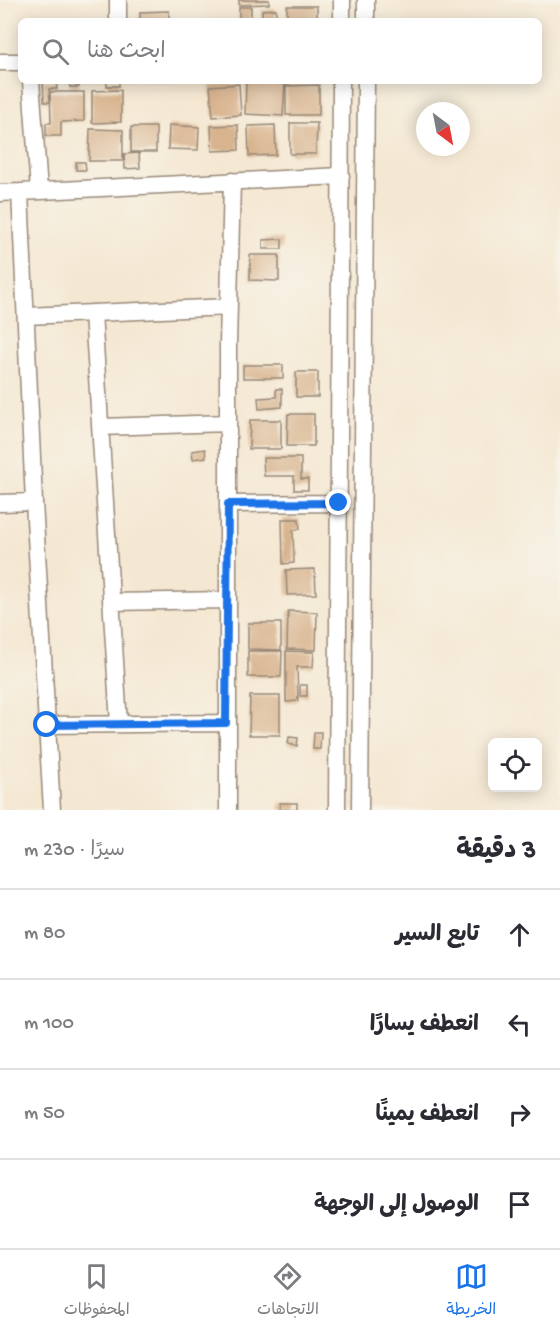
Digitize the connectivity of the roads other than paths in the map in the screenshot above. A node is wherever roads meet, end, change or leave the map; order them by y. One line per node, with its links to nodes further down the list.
1 (118, 0): 4 (street)
2 (342, 0): 5 (street)
3 (366, 0): 6 (street)
4 (118, 18)
5 (342, 18)
6 (366, 18)
7 (18, 62): 8 (street)
8 (0, 63)
9 (30, 84): 14 (street)
10 (341, 84): 12 (street)
11 (366, 84): 34 (street)
12 (340, 176): 13 (street); 24 (street)
13 (232, 181): 14 (street); 17 (street)
14 (39, 191): 15 (street)
15 (20, 192): 16 (street); 19 (street)
16 (0, 193)
17 (229, 307): 18 (street); 20 (street)
18 (93, 313): 19 (street); 21 (street)
19 (26, 316): 22 (street)
20 (228, 423): 21 (street); 25 (street)
21 (100, 427): 27 (street)
22 (34, 502): 23 (street); 30 (street)
23 (0, 503)
24 (339, 503): 25 (street); 33 (street)
25 (228, 504): 26 (street)
26 (227, 600): 27 (street); 28 (street)
27 (111, 602): 29 (street)
28 (226, 723): 29 (street); 32 (street)
29 (119, 724): 30 (street)
30 (47, 725): 31 (street)
31 (52, 810)
32 (228, 810)
33 (338, 810)
34 (360, 810)

